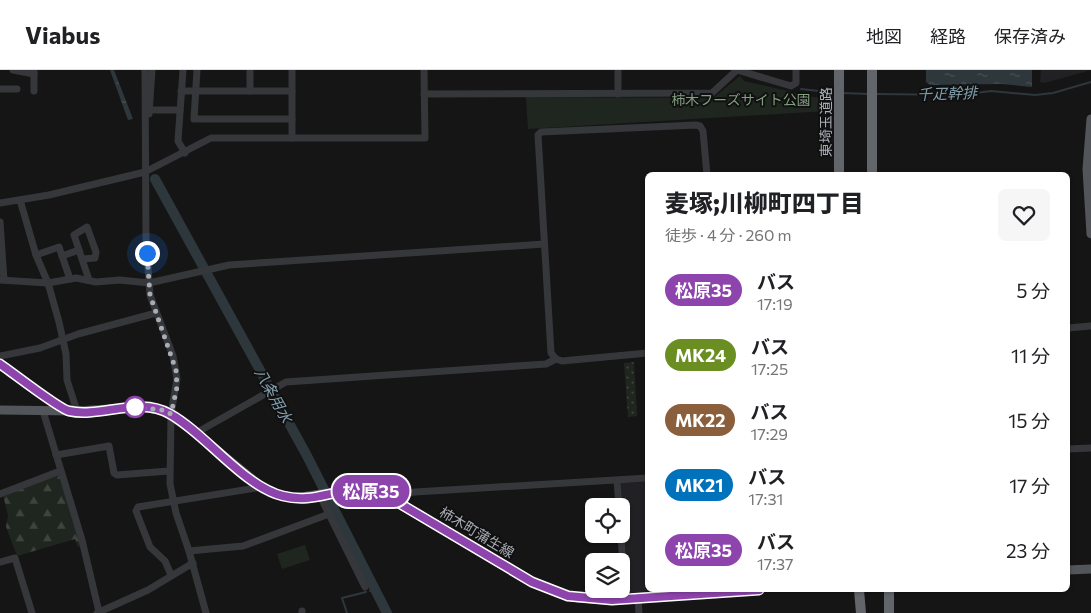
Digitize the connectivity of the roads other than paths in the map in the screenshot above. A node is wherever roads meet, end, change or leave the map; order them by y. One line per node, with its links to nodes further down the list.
1 (13, 70): 13 (street)
2 (145, 70): 29 (street)
3 (152, 70): 23 (street)
4 (183, 70): 16 (street)
5 (197, 70): 17 (street)
6 (250, 70): 18 (street)
7 (292, 70): 19 (street)
8 (424, 70): 21 (street)
9 (618, 70): 22 (street)
10 (796, 70): 22 (street)
11 (839, 70): 31 (highway, 東埼玉道路)
12 (872, 70): 32 (highway)
13 (34, 72): 20 (street)
14 (0, 89): 15 (street)
15 (17, 89)
16 (181, 90): 17 (street); 24 (street)
17 (195, 91): 18 (street); 25 (street)
18 (250, 91): 19 (street)
19 (292, 91): 25 (street)
20 (34, 92)
21 (424, 94): 22 (street); 27 (street)
22 (618, 94)
23 (149, 110): 24 (street); 29 (street)
24 (180, 110): 28 (street)
25 (292, 119): 27 (street)
26 (1091, 119): 35 (main road)
27 (292, 138): 28 (street)
28 (185, 153): 29 (street)
29 (145, 172): 33 (street); 48 (street)
30 (707, 172): 39 (street)
31 (839, 172)
32 (872, 172)
33 (20, 200): 34 (street); 41 (street)
34 (0, 203)
35 (1090, 206): 38 (main road)
36 (0, 222): 37 (street)
37 (1, 234): 45 (street)
38 (1091, 234)
39 (544, 244): 48 (street); 55 (street)
40 (79, 250): 42 (street); 43 (street); 43 (street)
41 (36, 255): 42 (street); 47 (street)
42 (62, 256): 44 (street)
43 (82, 259): 46 (street)
44 (70, 279): 46 (street); 47 (street)
45 (2, 280): 47 (street)
46 (89, 280): 48 (street)
47 (48, 282): 52 (street)
48 (149, 283): 49 (street)
49 (156, 314): 52 (street); 60 (street)
50 (1091, 326): 51 (street)
51 (1070, 328)
52 (63, 340): 54 (street); 59 (street)
53 (645, 353): 55 (street)
54 (0, 356)
55 (556, 359): 61 (street)
56 (0, 364): 59 (street)
57 (0, 410): 58 (main road, 柿木町蒲生線)
58 (44, 411): 59 (main road, 柿木町蒲生線); 64 (street)
59 (72, 411): 60 (main road, 柿木町蒲生線)
60 (171, 414): 61 (main road, 柿木町蒲生線); 66 (street)
61 (196, 433): 69 (main road, 柿木町蒲生線)
62 (1091, 448): 63 (street)
63 (1070, 449)
64 (56, 455): 65 (street); 66 (street)
65 (60, 471): 70 (street); 90 (street)
66 (169, 471): 74 (street)
67 (645, 478): 68 (street)
68 (617, 480): 72 (street); 73 (street)
69 (262, 487): 71 (main road, 柿木町蒲生線); 74 (street)
70 (0, 494)
71 (325, 494): 72 (main road, 柿木町蒲生線); 75 (street)
72 (387, 496): 89 (main road, 柿木町蒲生線)
73 (618, 498)
74 (173, 501): 77 (street); 82 (street)
75 (329, 514): 77 (street); 83 (street)
76 (622, 543): 89 (street)
77 (189, 551): 79 (street)
78 (0, 562): 91 (street)
79 (193, 563): 82 (street); 92 (street)
80 (1091, 569): 81 (main road)
81 (1070, 570)
82 (172, 575): 90 (street)
83 (365, 587)
84 (732, 592): 88 (main road, 柿木町蒲生線)
85 (859, 592): 94 (highway)
86 (889, 592): 95 (highway)
87 (893, 592): 96 (highway)
88 (638, 599): 89 (main road, 柿木町蒲生線); 93 (street)
89 (625, 600)
90 (98, 612)
91 (32, 613)
92 (206, 613)
93 (639, 613)
94 (861, 613)
95 (889, 613)
96 (894, 613)

